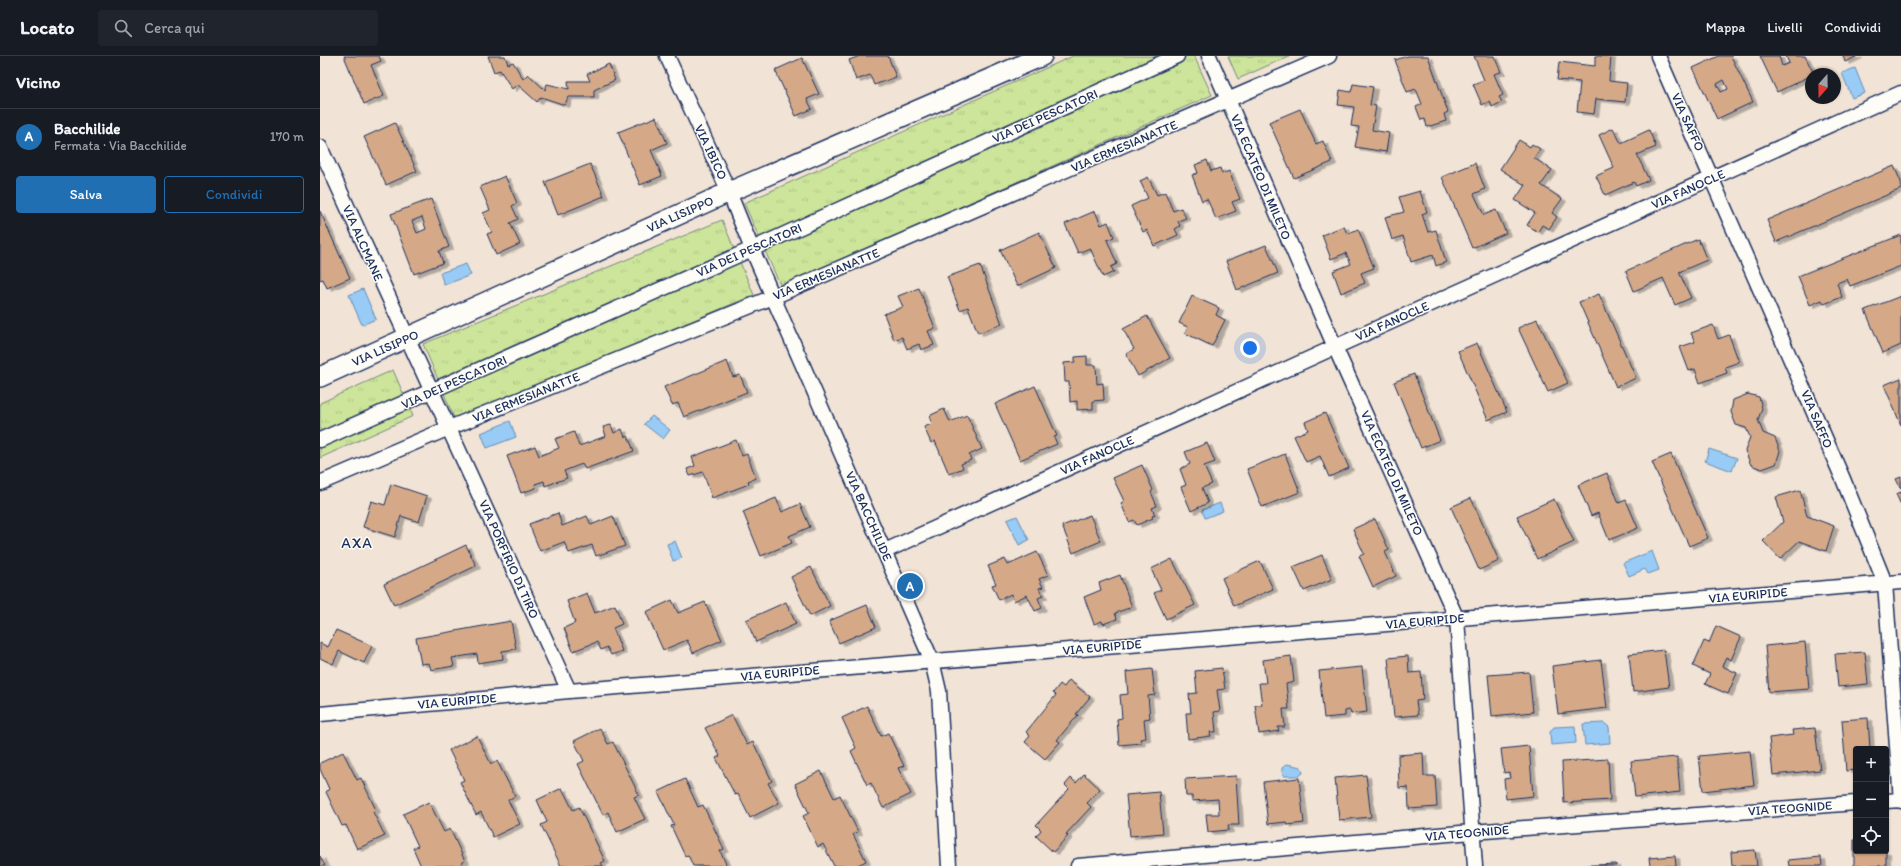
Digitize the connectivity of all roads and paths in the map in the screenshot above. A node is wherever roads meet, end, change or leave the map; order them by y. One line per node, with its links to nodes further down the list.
1 (667, 56): 11 (street, VIA IBICO)
2 (1042, 56): 11 (street, VIA LISIPPO)
3 (1177, 56): 12 (street, VIA DEI PESCATORI)
4 (1209, 56): 8 (street, VIA ECATEO DI MILETO)
5 (1329, 56): 8 (street, VIA ERMESIANATTE)
6 (1658, 56): 10 (street, VIA SAFFO)
7 (1901, 93): 10 (street, VIA FANOCLE)
8 (1228, 100): 13 (street, VIA ERMESIANATTE); 15 (street, VIA ECATEO DI MILETO)
9 (320, 147): 14 (street, VIA ALCMANE)
10 (1713, 178): 15 (street, VIA FANOCLE); 23 (street, VIA SAFFO)
11 (729, 192): 12 (street, VIA IBICO); 14 (street, VIA LISIPPO)
12 (752, 249): 13 (street, VIA BACCHILIDE); 17 (street, VIA DEI PESCATORI)
13 (773, 297): 18 (street, VIA ERMESIANATTE); 21 (street, VIA BACCHILIDE)
14 (406, 338): 16 (street, VIA LISIPPO); 17 (street, VIA ALCMANE)
15 (1335, 347): 21 (street, VIA FANOCLE); 24 (street, VIA ECATEO DI MILETO)
16 (320, 377)
17 (431, 392): 18 (street, VIA PORFIRIO DI TIRO); 19 (street, VIA DEI PESCATORI)
18 (449, 428): 20 (street, VIA ERMESIANATTE); 26 (street, VIA PORFIRIO DI TIRO)
19 (320, 440)
20 (320, 484)
21 (885, 551): 25 (street, VIA BACCHILIDE)
22 (1901, 582): 23 (street, VIA EURIPIDE)
23 (1885, 583): 24 (street, VIA EURIPIDE); 28 (street, VIA SAFFO)
24 (1457, 619): 25 (street, VIA EURIPIDE); 31 (street, VIA ECATEO DI MILETO)
25 (932, 661): 26 (street, VIA EURIPIDE); 32 (street, VIA BACCHILIDE)
26 (569, 691): 27 (street, VIA EURIPIDE)
27 (320, 714)
28 (1901, 800): 29 (street)
29 (1889, 801)
30 (1853, 803): 31 (street, VIA TEOGNIDE)
31 (1472, 832): 33 (street, VIA TEOGNIDE); 34 (street, VIA ECATEO DI MILETO)
32 (949, 866)
33 (1078, 866)
34 (1475, 866)

